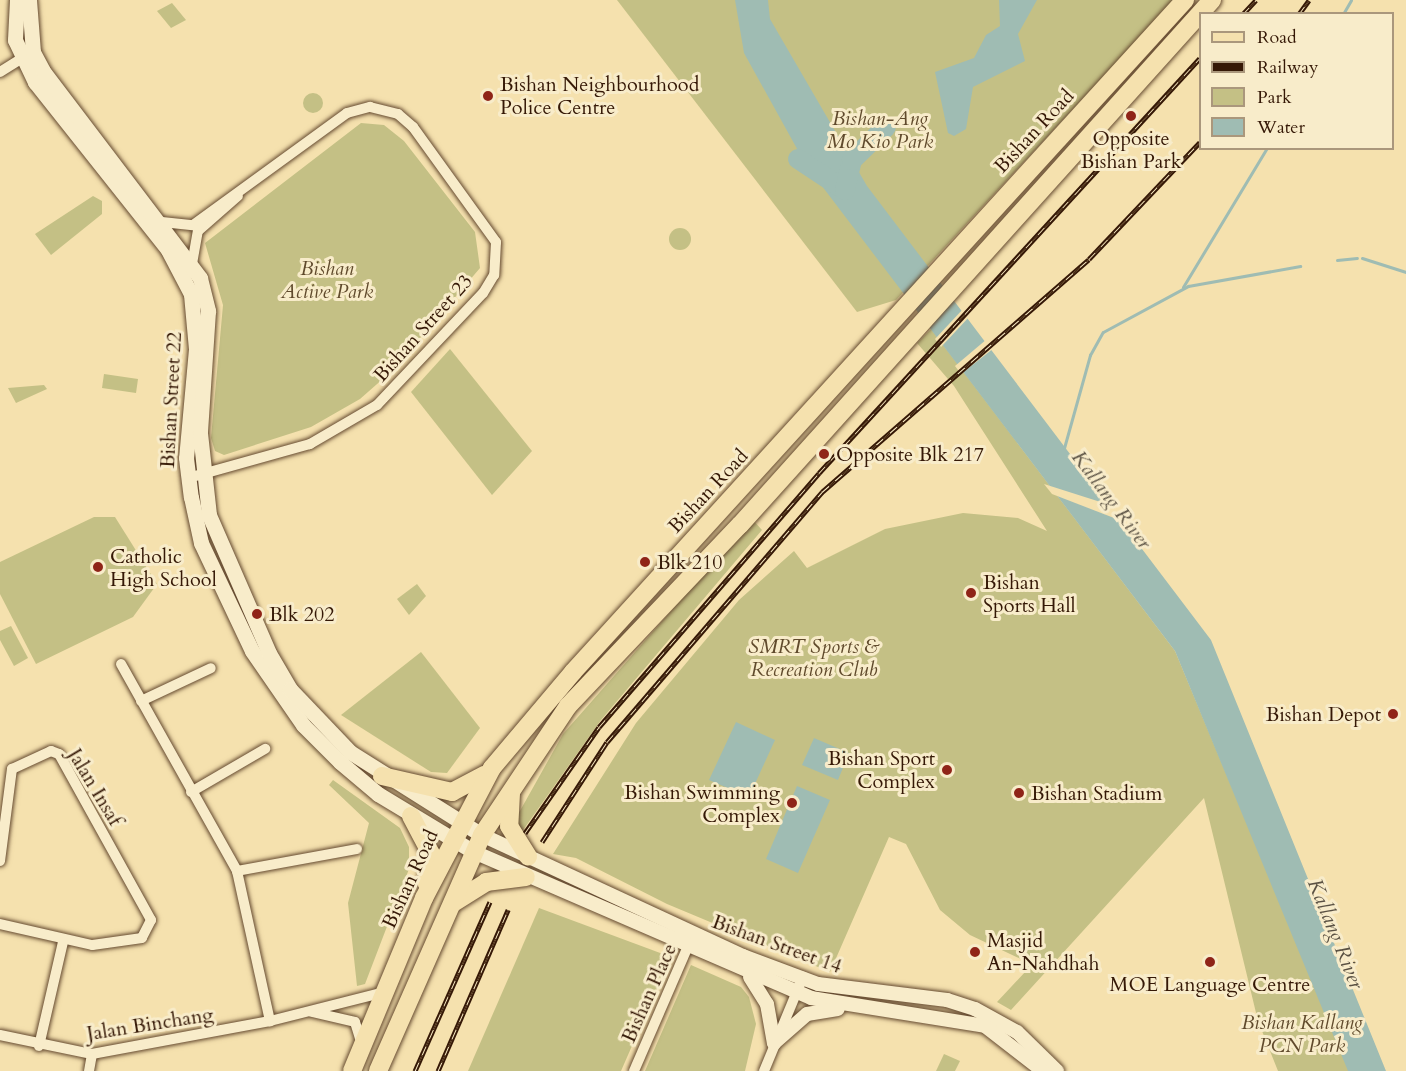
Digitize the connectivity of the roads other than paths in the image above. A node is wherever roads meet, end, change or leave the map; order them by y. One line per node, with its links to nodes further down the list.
1 (16, 0): 7 (main road)
2 (29, 0): 7 (main road)
3 (1185, 0): 17 (main road, Bishan Road)
4 (1212, 0): 5 (main road)
5 (1201, 12)
6 (1199, 14): 19 (main road)
7 (27, 55): 8 (street); 10 (main road, Bishan Street 22); 12 (main road, Bishan Street 22)
8 (0, 72)
9 (238, 196): 10 (street, Bishan Street 23); 11 (street, Bishan Street 23); 12 (street, Bishan Street 23)
10 (162, 222): 11 (main road, Bishan Street 22)
11 (192, 264): 12 (main road, Bishan Street 22)
12 (196, 477): 18 (main road, Bishan Street 22); 21 (main road, Bishan Street 22)
13 (121, 664): 15 (street)
14 (211, 668): 15 (street)
15 (141, 701): 20 (street)
16 (265, 749): 20 (street)
17 (492, 768): 18 (main road); 22 (main road, Bishan Road)
18 (382, 776): 22 (main road, Bishan Street 22)
19 (513, 786): 23 (main road); 27 (main road)
20 (191, 792): 29 (street)
21 (411, 816): 24 (main road, Bishan Street 22); 31 (main road)
22 (461, 823): 23 (main road, Bishan Street 22); 24 (main road, Bishan Road)
23 (482, 835): 26 (main road); 27 (street, Bishan Street 14)
24 (453, 841): 26 (main road, Bishan Street 22); 31 (main road, Bishan Road)
25 (357, 849): 29 (street)
26 (474, 852): 30 (street, Bishan Street 14); 32 (main road)
27 (528, 856): 34 (street, Bishan Street 14)
28 (0, 861): 35 (street, Jalan Insaf)
29 (237, 871): 43 (street)
30 (526, 877): 32 (main road); 36 (street, Bishan Street 14)
31 (424, 898): 39 (main road, Bishan Road)
32 (451, 904): 51 (main road)
33 (0, 924): 35 (street)
34 (686, 931): 36 (street, Bishan Place); 38 (street, Bishan Street 14)
35 (63, 942): 46 (street)
36 (690, 948): 37 (street, Bishan Street 14); 52 (street, Bishan Place)
37 (746, 972): 40 (street, Bishan Street 14); 45 (street)
38 (803, 977): 40 (street); 55 (street, Bishan Street 14)
39 (386, 992): 42 (street, Jalan Binchang); 47 (main road, Bishan Road)
40 (796, 993): 41 (street, Bishan Street 14); 45 (street)
41 (852, 1007): 45 (street); 54 (street, Bishan Street 14)
42 (311, 1012): 43 (street, Jalan Binchang); 47 (street, Jalan Binchang)
43 (270, 1021): 48 (street, Jalan Binchang)
44 (0, 1035): 46 (street, Jalan Binchang)
45 (774, 1043): 53 (street)
46 (39, 1046): 48 (street, Jalan Binchang)
47 (362, 1047): 50 (main road, Bishan Road)
48 (92, 1054): 49 (street)
49 (88, 1071)
50 (352, 1071)
51 (378, 1071)
52 (634, 1071)
53 (765, 1071)
54 (1043, 1071)
55 (1057, 1071)

